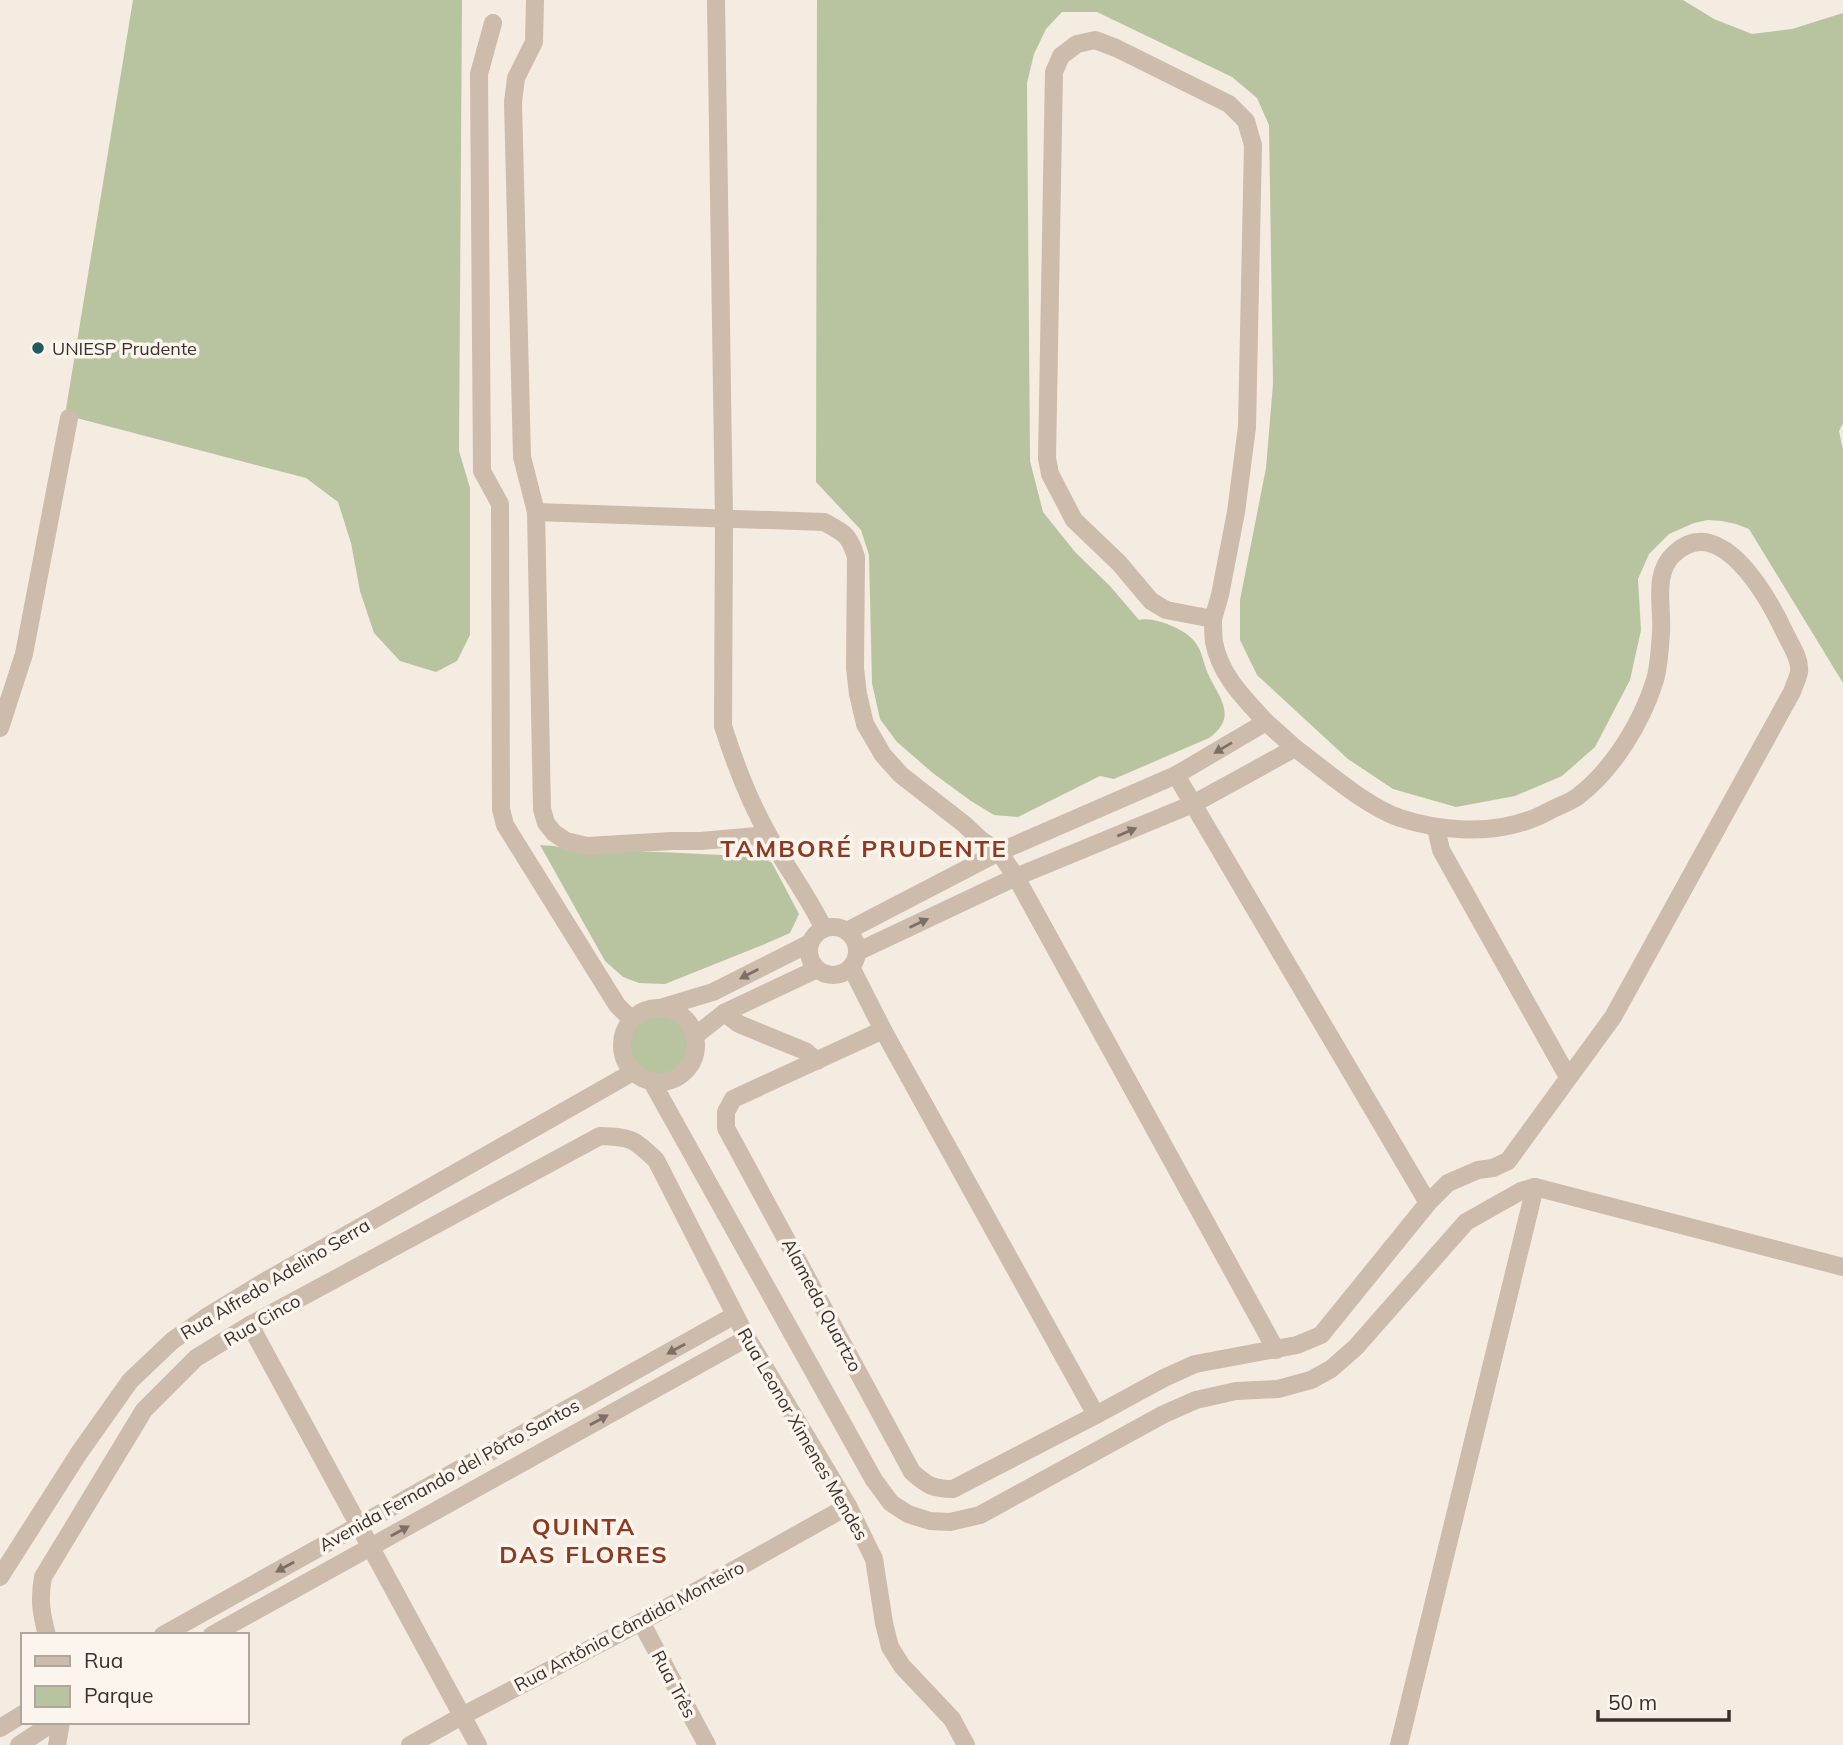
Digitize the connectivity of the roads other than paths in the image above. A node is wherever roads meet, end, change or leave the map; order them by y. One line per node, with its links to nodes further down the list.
1 (535, 0): 5 (street)
2 (716, 0): 6 (street)
3 (493, 23): 24 (street)
4 (69, 418): 9 (street)
5 (536, 512): 6 (street); 14 (street)
6 (723, 519): 14 (street); 15 (street)
7 (1213, 619): 7 (street); 8 (street)
8 (1266, 722): 10 (street); 11 (street, one-way to 11)
9 (0, 728)
10 (1295, 748): 12 (street); 13 (street)
11 (1176, 775): 12 (street); 15 (street)
12 (1193, 804): 16 (street, one-way to 12); 33 (street)
13 (1436, 828): 29 (street); 29 (street)
14 (768, 835): 17 (street)
15 (999, 852): 16 (street); 18 (street)
16 (1016, 877): 20 (street, one-way to 16); 38 (street)
17 (824, 929): 18 (street); 19 (street)
18 (847, 931): 20 (street)
19 (810, 943): 21 (street); 22 (street, one-way to 22)
20 (854, 959): 21 (street); 25 (street)
21 (817, 969): 23 (street)
22 (663, 1007): 24 (street); 26 (street)
23 (724, 1013): 26 (street); 27 (street)
24 (632, 1020): 28 (street)
25 (883, 1030): 27 (street, Alameda Quartzo); 39 (street)
26 (695, 1036): 30 (street)
27 (817, 1060): 39 (street, Alameda Quartzo)
28 (634, 1072): 30 (street); 43 (street, Rua Alfredo Adelino Serra)
29 (1568, 1077): 33 (street)
30 (652, 1082): 32 (street)
31 (618, 1136): 35 (street, Rua Leonor Ximenes Mendes); 36 (street, Rua Cinco)
32 (1535, 1186): 34 (street); 59 (street)
33 (1428, 1203): 38 (street)
34 (1843, 1267)
35 (735, 1315): 37 (street, Rua Leonor Ximenes Mendes); 41 (street, Avenida Fernando del Pôrto Santos, one-way to 41)
36 (250, 1325): 41 (street); 45 (street, Rua Cinco)
37 (747, 1338): 40 (street, Rua Leonor Ximenes Mendes); 42 (street, Avenida Fernando del Pôrto Santos, one-way to 37)
38 (1276, 1350): 39 (street)
39 (1096, 1415)
40 (848, 1506): 44 (street, Rua Antônia Cândida Monteiro); 58 (street, Rua Leonor Ximenes Mendes)
41 (358, 1527): 42 (street); 46 (street, Avenida Fernando del Pôrto Santos, one-way to 46)
42 (370, 1548): 47 (street, Avenida Fernando del Pôrto Santos); 49 (street)
43 (0, 1577)
44 (641, 1622): 49 (street, Rua Antônia Cândida Monteiro); 57 (street, Rua Três)
45 (47, 1633)
46 (167, 1633)
47 (216, 1633)
48 (21, 1715): 52 (street)
49 (462, 1716): 55 (street, Rua Antônia Cândida Monteiro); 56 (street)
50 (51, 1724): 53 (street)
51 (61, 1724): 54 (street)
52 (0, 1728)
53 (19, 1745)
54 (57, 1745)
55 (410, 1745)
56 (478, 1745)
57 (707, 1745)
58 (966, 1745)
59 (1399, 1745)

